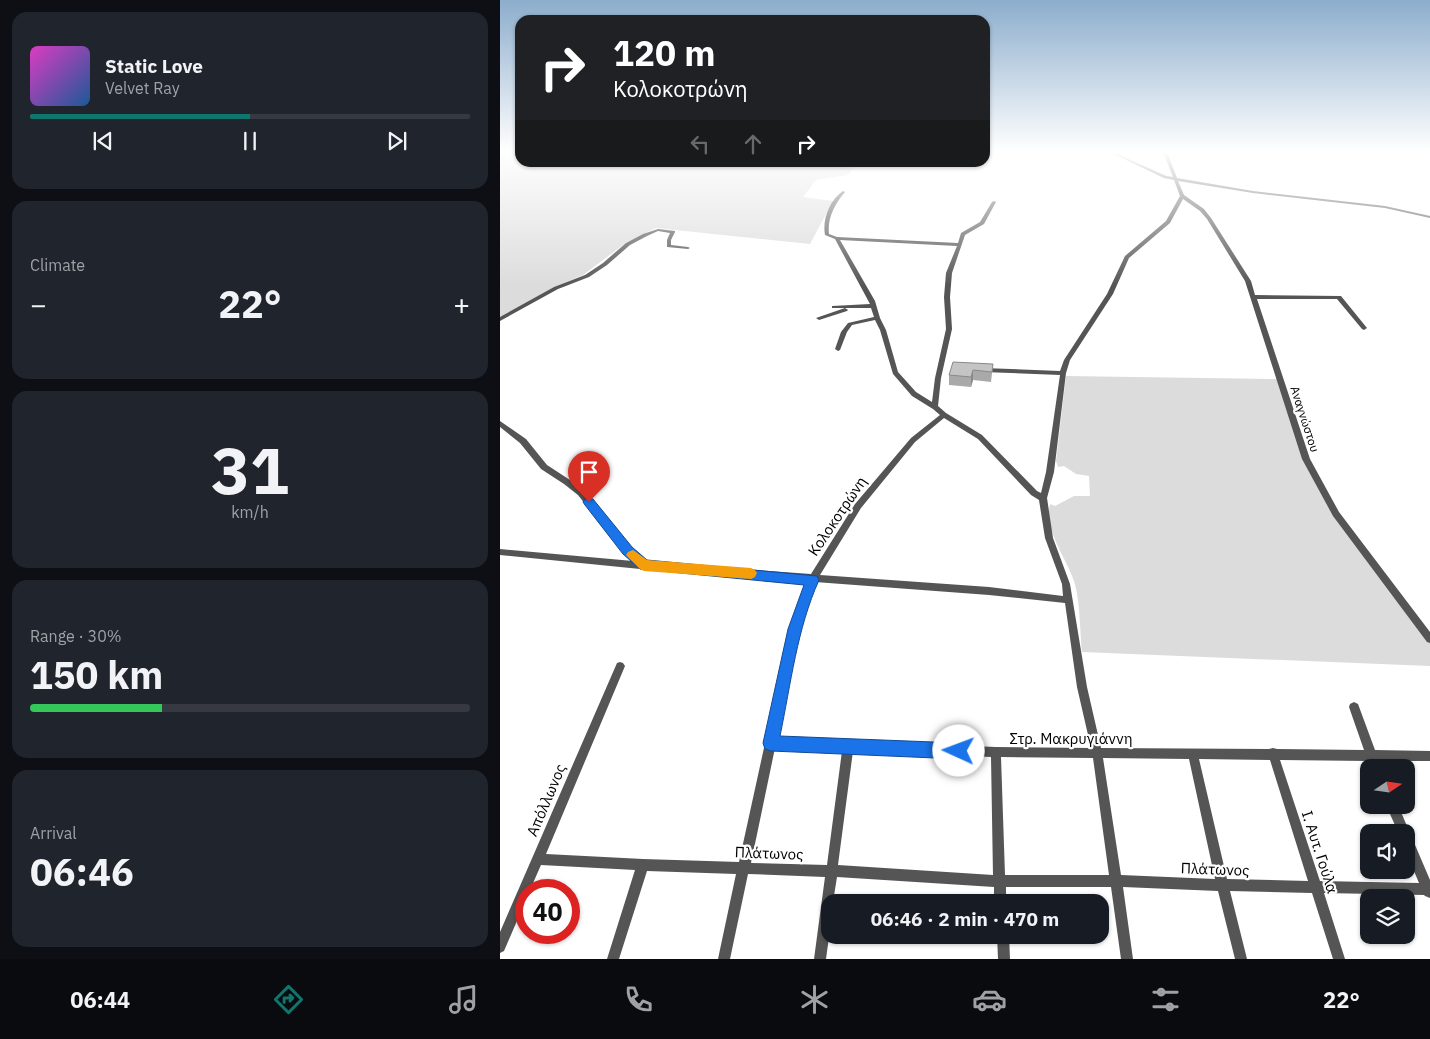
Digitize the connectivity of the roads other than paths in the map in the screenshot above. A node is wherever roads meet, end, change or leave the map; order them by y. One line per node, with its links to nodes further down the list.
1 (1182, 196): 22 (street)
2 (839, 197): 7 (street)
3 (1183, 197): 10 (street, Αναγνώστου)
4 (1295, 197): 6 (street)
5 (994, 202): 8 (street)
6 (1430, 217)
7 (837, 238): 8 (street); 11 (street)
8 (960, 245): 19 (street)
9 (688, 248): 16 (street)
10 (1254, 297): 17 (street); 31 (street, Αναγνώστου)
11 (874, 306): 13 (street); 15 (street)
12 (834, 307): 13 (street)
13 (854, 307): 14 (street)
14 (819, 318)
15 (877, 318): 18 (street); 23 (street)
16 (500, 319)
17 (1364, 328)
18 (838, 350)
19 (941, 367): 20 (street); 23 (street)
20 (951, 367)
21 (979, 370): 22 (street)
22 (1063, 373): 26 (street)
23 (935, 407): 24 (street)
24 (944, 415): 26 (street); 29 (street, Κολοκοτρώνη)
25 (500, 422): 28 (street)
26 (1043, 498): 30 (street)
27 (500, 552): 28 (street)
28 (644, 565): 29 (street)
29 (812, 580): 30 (street); 34 (street, Κολοκοτρώνη)
30 (1068, 600): 37 (street)
31 (1430, 639)
32 (620, 666): 44 (street, Απόλλωνος)
33 (1354, 707): 40 (street)
34 (771, 743): 35 (street, Στρ. Μακρυγιάννη); 46 (street, Κολοκοτρώνη)
35 (848, 746): 36 (street, Στρ. Μακρυγιάννη); 47 (street)
36 (996, 752): 37 (street, Στρ. Μακρυγιάννη); 48 (street)
37 (1096, 752): 39 (street, Στρ. Μακρυγιάννη); 49 (street)
38 (1273, 753): 39 (street, Στρ. Μακρυγιάννη); 40 (street, Στρ. Μακρυγιάννη); 51 (street, Ι. Αυτ. Γούλα)
39 (1193, 754): 50 (street)
40 (1371, 756): 41 (street, Στρ. Μακρυγιάννη); 42 (street)
41 (1430, 756)
42 (1372, 759)
43 (1415, 858): 52 (street)
44 (537, 859): 45 (street, Πλάτωνος); 55 (street, Απόλλωνος)
45 (643, 865): 46 (street, Πλάτωνος); 56 (street)
46 (743, 868): 47 (street, Πλάτωνος); 57 (street, Κολοκοτρώνη)
47 (832, 872): 48 (street, Πλάτωνος); 58 (street)
48 (999, 881): 49 (street, Πλάτωνος); 53 (street)
49 (1115, 881): 50 (street, Πλάτωνος); 60 (street)
50 (1222, 886): 51 (street, Πλάτωνος); 61 (street)
51 (1316, 888): 52 (street, Πλάτωνος); 62 (street, Ι. Αυτ. Γούλα)
52 (1429, 890)
53 (1000, 894)
54 (1003, 944): 59 (street)
55 (500, 947)
56 (613, 959)
57 (724, 959)
58 (820, 959)
59 (1004, 959)
60 (1128, 959)
61 (1241, 959)
62 (1339, 959)

